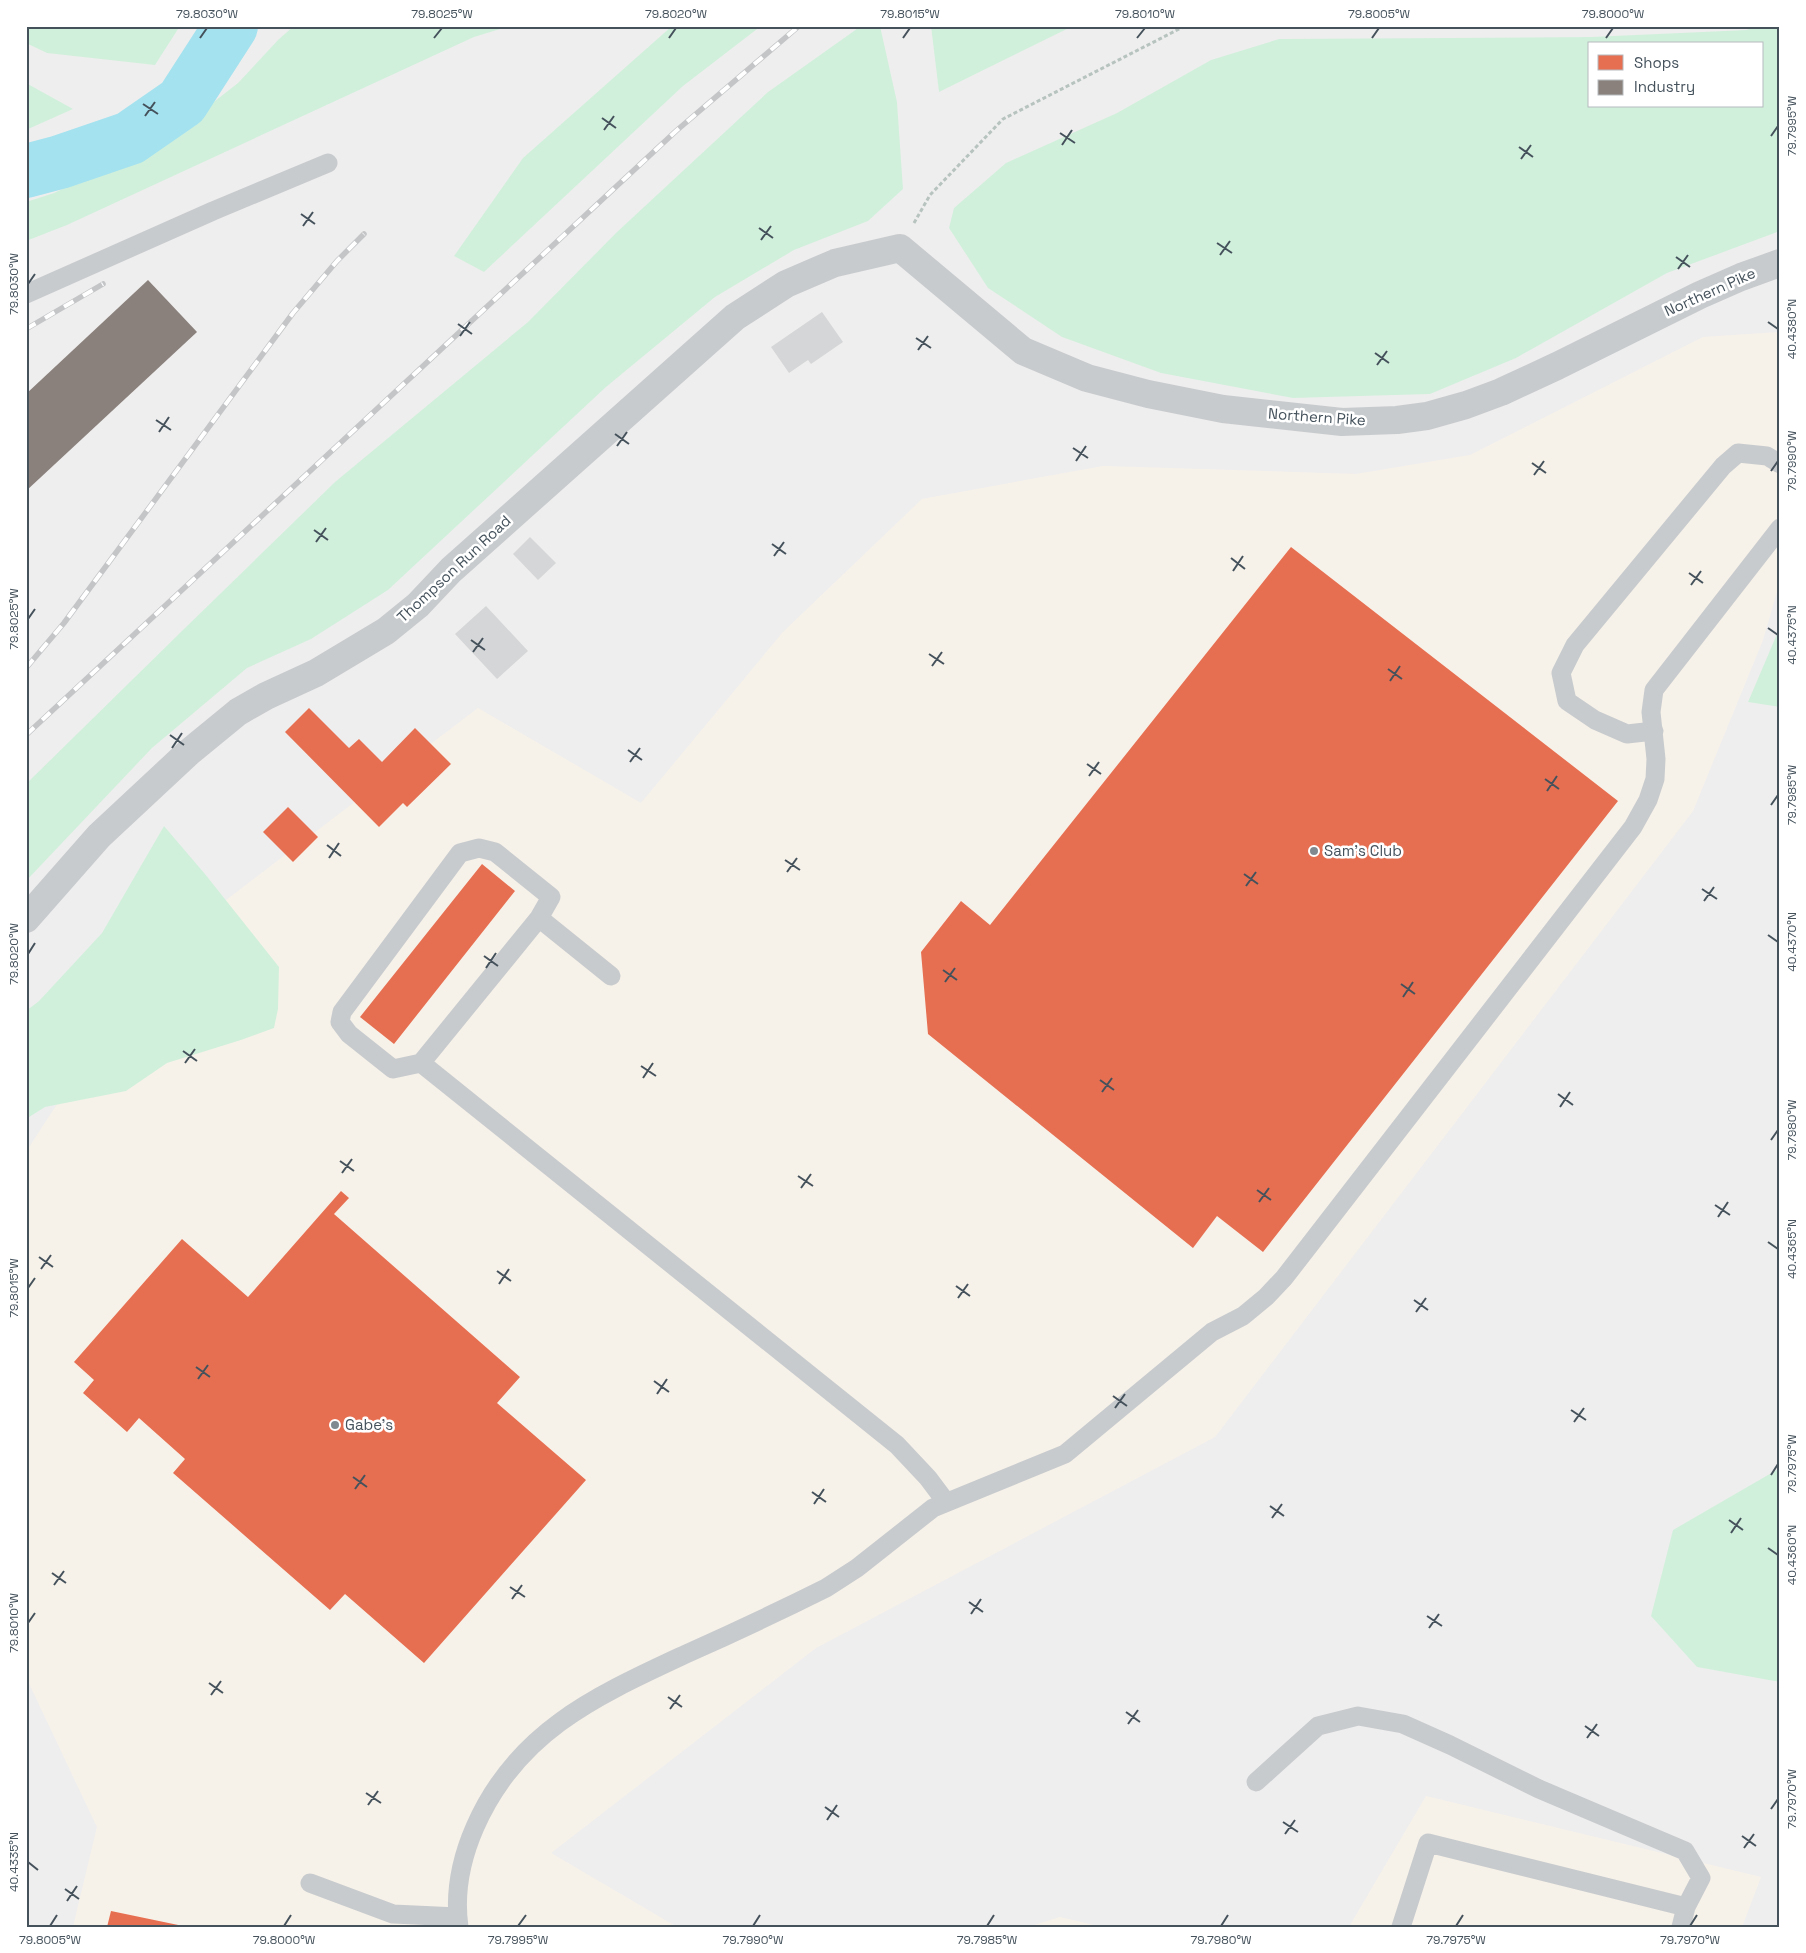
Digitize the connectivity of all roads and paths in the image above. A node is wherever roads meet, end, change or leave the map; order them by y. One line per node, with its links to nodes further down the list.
1 (1185, 26): 3 (path)
2 (328, 163): 6 (lane)
3 (930, 195)
4 (900, 248): 5 (street, Northern Pike); 11 (street, Thompson Run Road)
5 (1780, 263)
6 (26, 294)
7 (1780, 464): 9 (lane)
8 (1780, 528): 9 (lane)
9 (1654, 731): 14 (lane)
10 (539, 918): 12 (lane); 13 (lane); 13 (lane)
11 (26, 919)
12 (611, 976)
13 (421, 1063): 14 (lane)
14 (946, 1502): 18 (lane)
15 (1256, 1782): 17 (lane)
16 (310, 1883): 18 (lane)
17 (1686, 1906): 19 (lane); 20 (lane)
18 (458, 1922)
19 (1401, 1927)
20 (1681, 1927)

